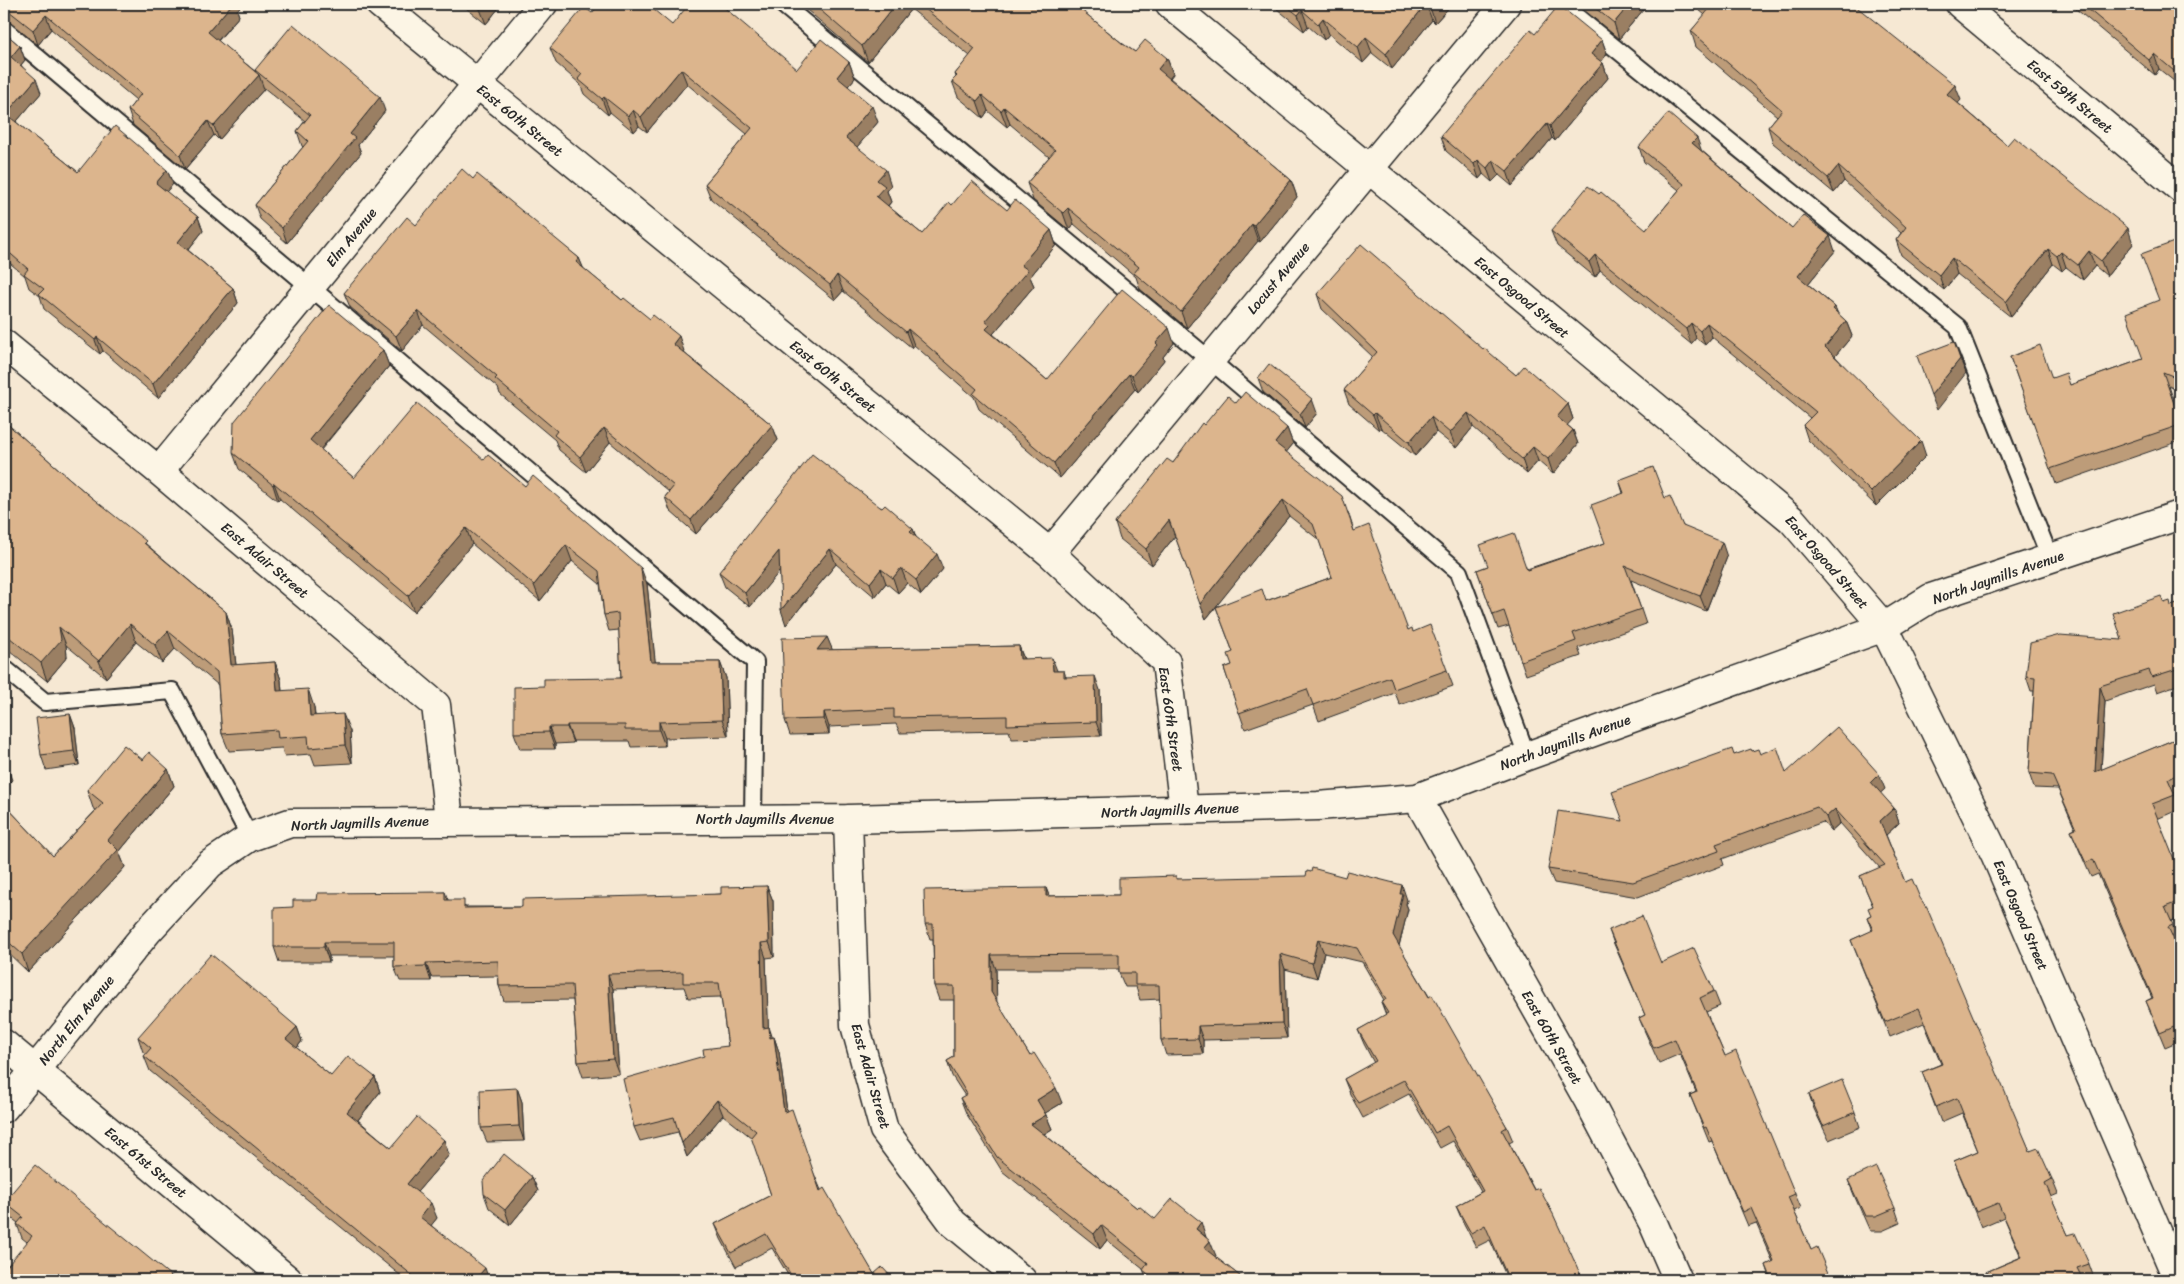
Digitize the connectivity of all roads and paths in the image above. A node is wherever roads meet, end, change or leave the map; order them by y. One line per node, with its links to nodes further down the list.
1 (380, 4): 9 (street, East 60th Street)
2 (542, 4): 9 (street, Elm Avenue)
3 (782, 4): 14 (lane)
4 (1170, 4): 10 (street, East Osgood Street)
5 (1506, 4): 10 (street, Locust Avenue)
6 (1561, 4): 18 (lane)
7 (1960, 4): 11 (street, East 59th Street)
8 (4, 29): 12 (lane)
9 (476, 84): 12 (street, Elm Avenue); 17 (street, East 60th Street)
10 (1368, 170): 14 (street, Locust Avenue); 19 (street, East Osgood Street)
11 (2180, 188)
12 (311, 286): 15 (street, Elm Avenue); 25 (lane)
13 (4, 344): 15 (street, East Adair Street)
14 (1210, 360): 17 (street, Locust Avenue); 21 (lane)
15 (159, 471): 26 (street, East Adair Street)
16 (2180, 515): 18 (street, North Jaymills Avenue)
17 (1050, 553): 23 (street, East 60th Street)
18 (2050, 558): 19 (street, North Jaymills Avenue)
19 (1884, 627): 21 (street, North Jaymills Avenue); 35 (street, East Osgood Street)
20 (4, 668): 27 (lane)
21 (1527, 756): 22 (street, North Jaymills Avenue)
22 (1416, 798): 23 (street, North Jaymills Avenue); 34 (street, East 60th Street)
23 (1184, 810): 24 (street, North Jaymills Avenue)
24 (848, 818): 25 (street, North Jaymills Avenue); 33 (street, East Adair Street)
25 (753, 819): 26 (street, North Jaymills Avenue)
26 (449, 820): 27 (street, North Jaymills Avenue)
27 (250, 837): 28 (street, North Jaymills Avenue)
28 (148, 931): 30 (street, North Elm Avenue)
29 (4, 1044): 30 (street, East 61st Street)
30 (35, 1070): 31 (street, North Elm Avenue); 32 (street, East 61st Street)
31 (4, 1108)
32 (288, 1280)
33 (1022, 1280)
34 (1678, 1280)
35 (2178, 1280)

